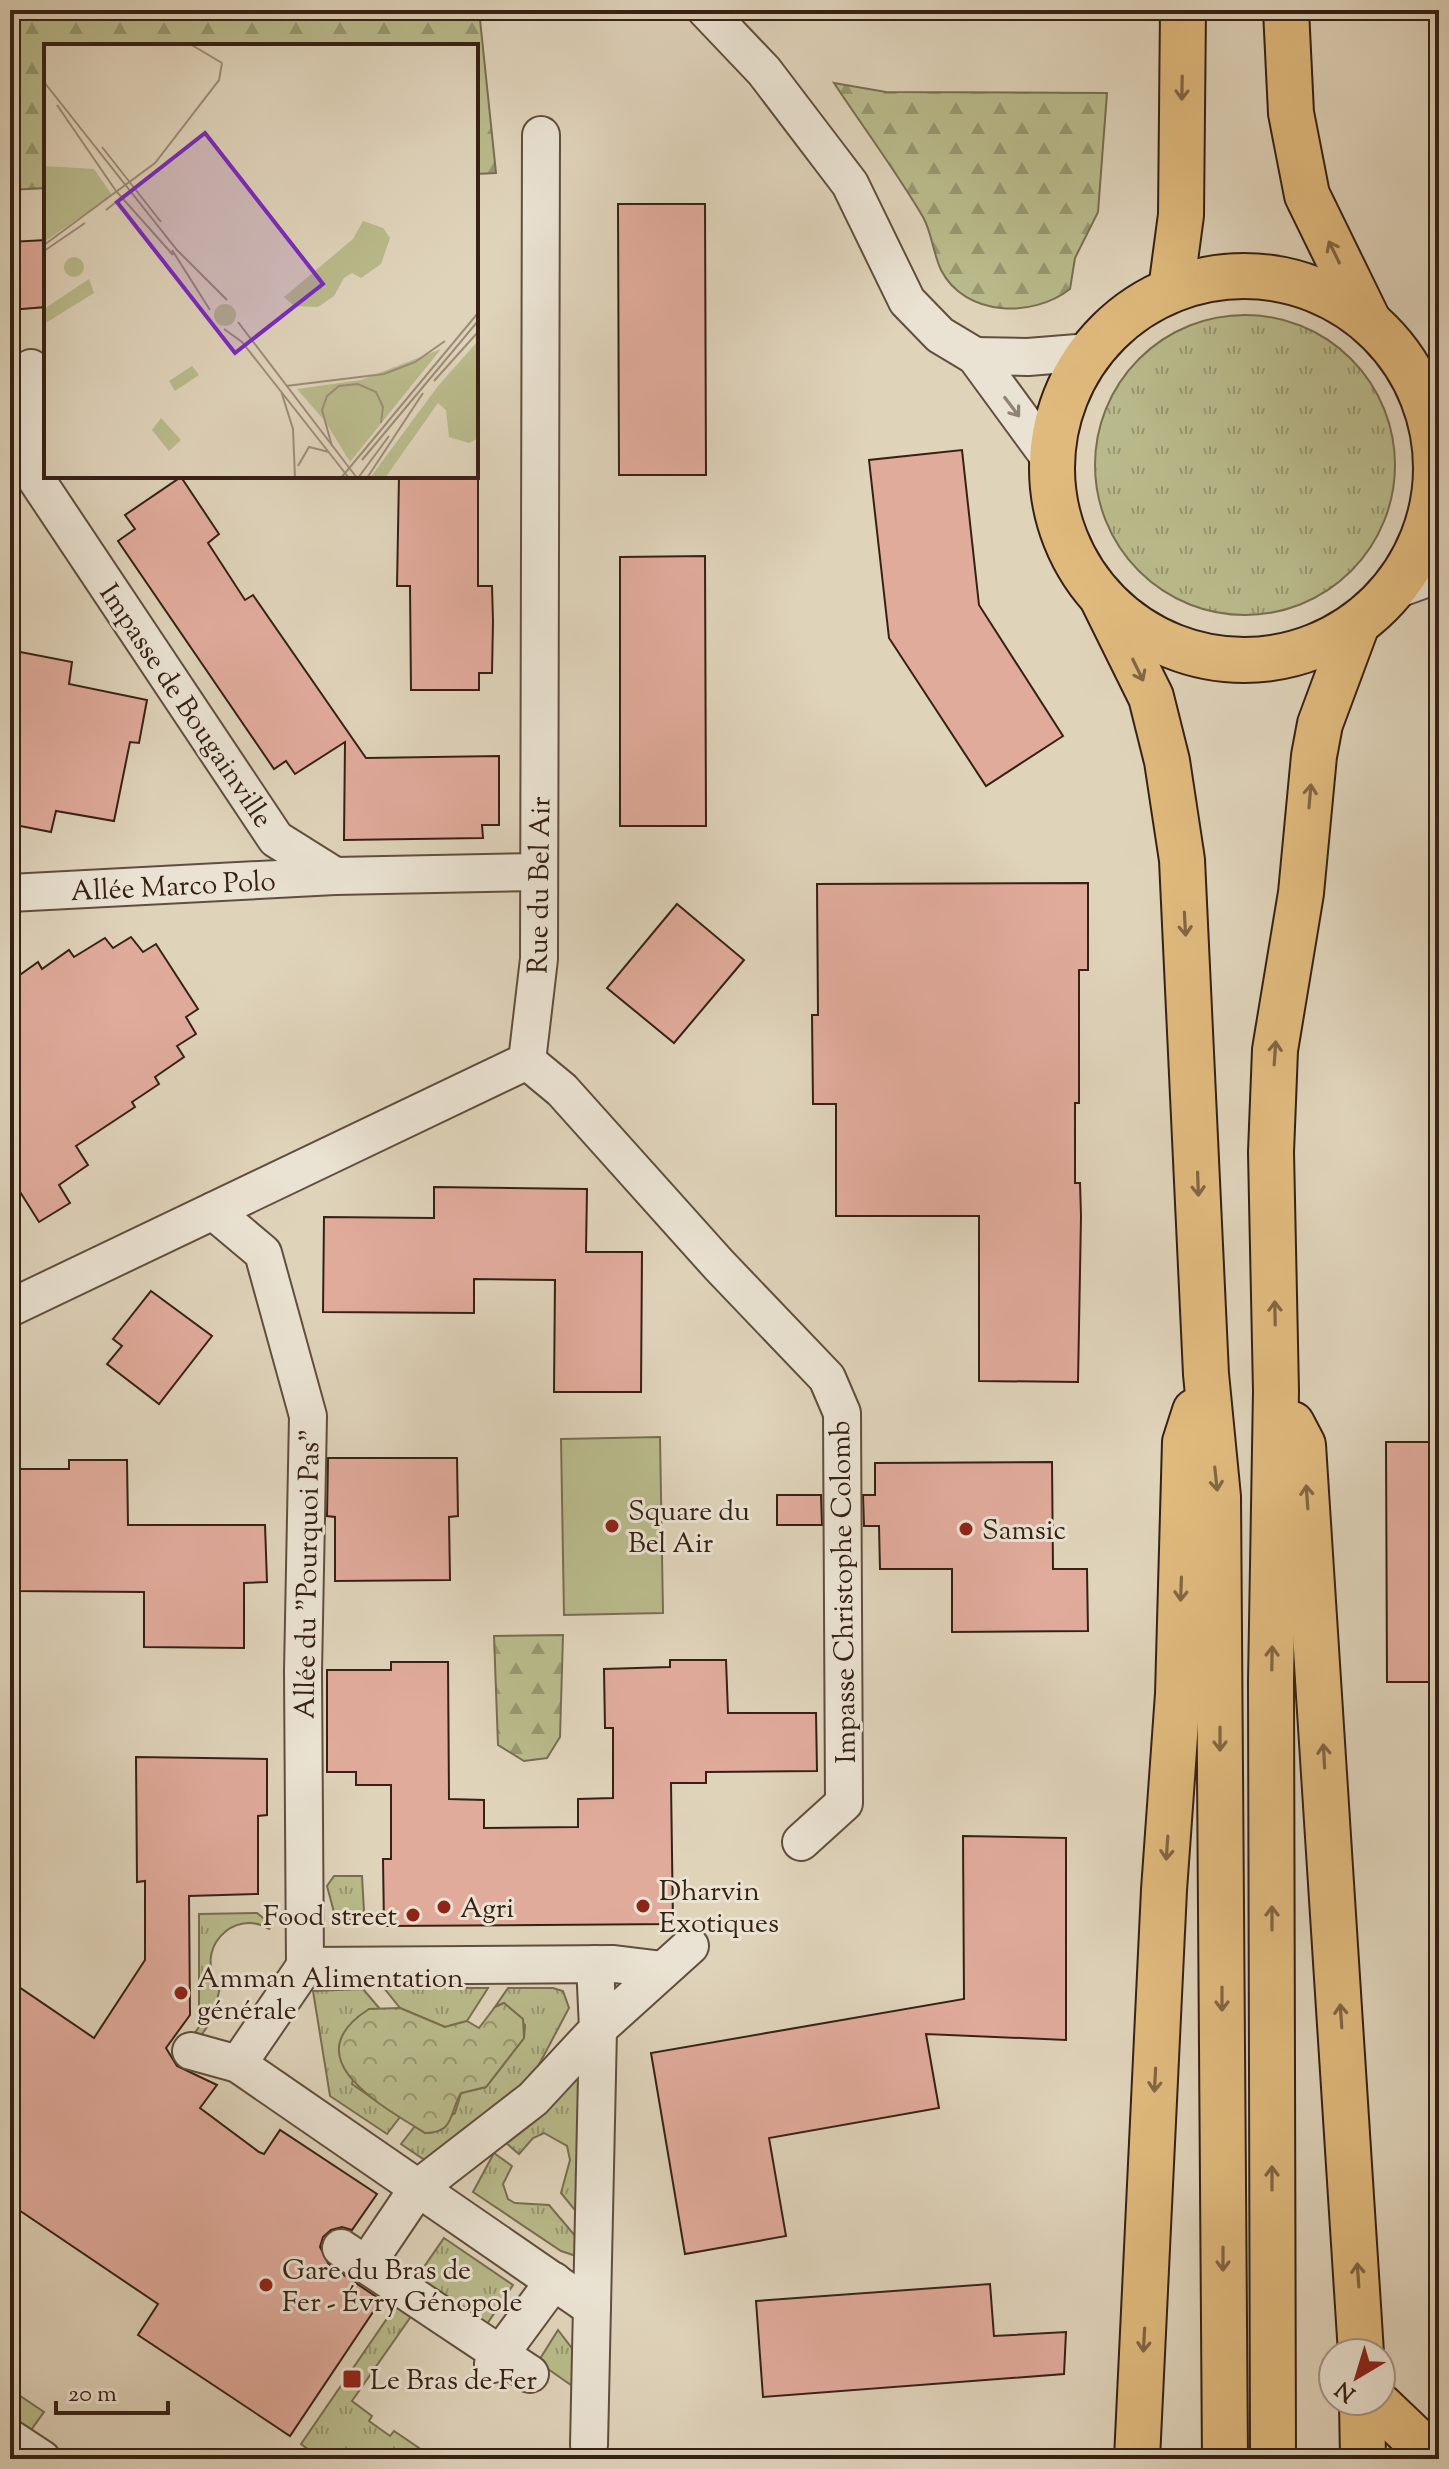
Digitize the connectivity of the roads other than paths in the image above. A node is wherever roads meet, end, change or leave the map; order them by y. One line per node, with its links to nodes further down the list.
1 (706, 10): 8 (street)
2 (1183, 10): 5 (main road, one-way to 5)
3 (1286, 10): 6 (main road, one-way to 3)
4 (541, 135): 16 (street, Rue du Bel Air)
5 (1171, 290): 6 (main road); 7 (main road)
6 (1369, 322): 10 (main road)
7 (1090, 352): 8 (street); 11 (main road)
8 (975, 356): 11 (street, one-way to 11)
9 (31, 368): 17 (street, Impasse de Bougainville)
10 (1437, 442): 13 (main road)
11 (1049, 457): 14 (main road)
12 (1439, 574): 13 (street)
13 (1395, 590): 15 (main road)
14 (1103, 600): 15 (main road); 22 (main road, one-way to 22)
15 (1356, 627): 23 (main road, one-way to 15)
16 (539, 872): 17 (street); 19 (street, Rue du Bel Air)
17 (335, 876): 18 (street, Allée Marco Polo)
18 (10, 893)
19 (527, 1061): 20 (street); 24 (street, Impasse Christophe Colomb)
20 (213, 1211): 21 (street); 27 (street, Allée du "Pourquoi Pas")
21 (10, 1308)
22 (1206, 1374): 43 (main road, one-way to 43); 44 (main road, one-way to 44)
23 (1276, 1391): 35 (main road, one-way to 23); 45 (main road, one-way to 23)
24 (801, 1842)
25 (690, 1946): 28 (street)
26 (595, 1964): 27 (street); 28 (street); 29 (street)
27 (305, 1966): 31 (street)
28 (663, 1970): 29 (street)
29 (598, 2029): 32 (street); 34 (street)
30 (191, 2051): 31 (street)
31 (238, 2064): 32 (street)
32 (418, 2188): 33 (street); 36 (street)
33 (554, 2281): 34 (street); 36 (street)
34 (592, 2308): 41 (street)
35 (1360, 2337)
36 (497, 2360): 37 (street)
37 (530, 2374)
38 (1362, 2417): 46 (main road)
39 (1392, 2417): 47 (main road)
40 (10, 2438): 42 (street)
41 (589, 2445)
42 (42, 2459)
43 (1137, 2459)
44 (1225, 2459)
45 (1273, 2459)
46 (1363, 2459)
47 (1436, 2459)

